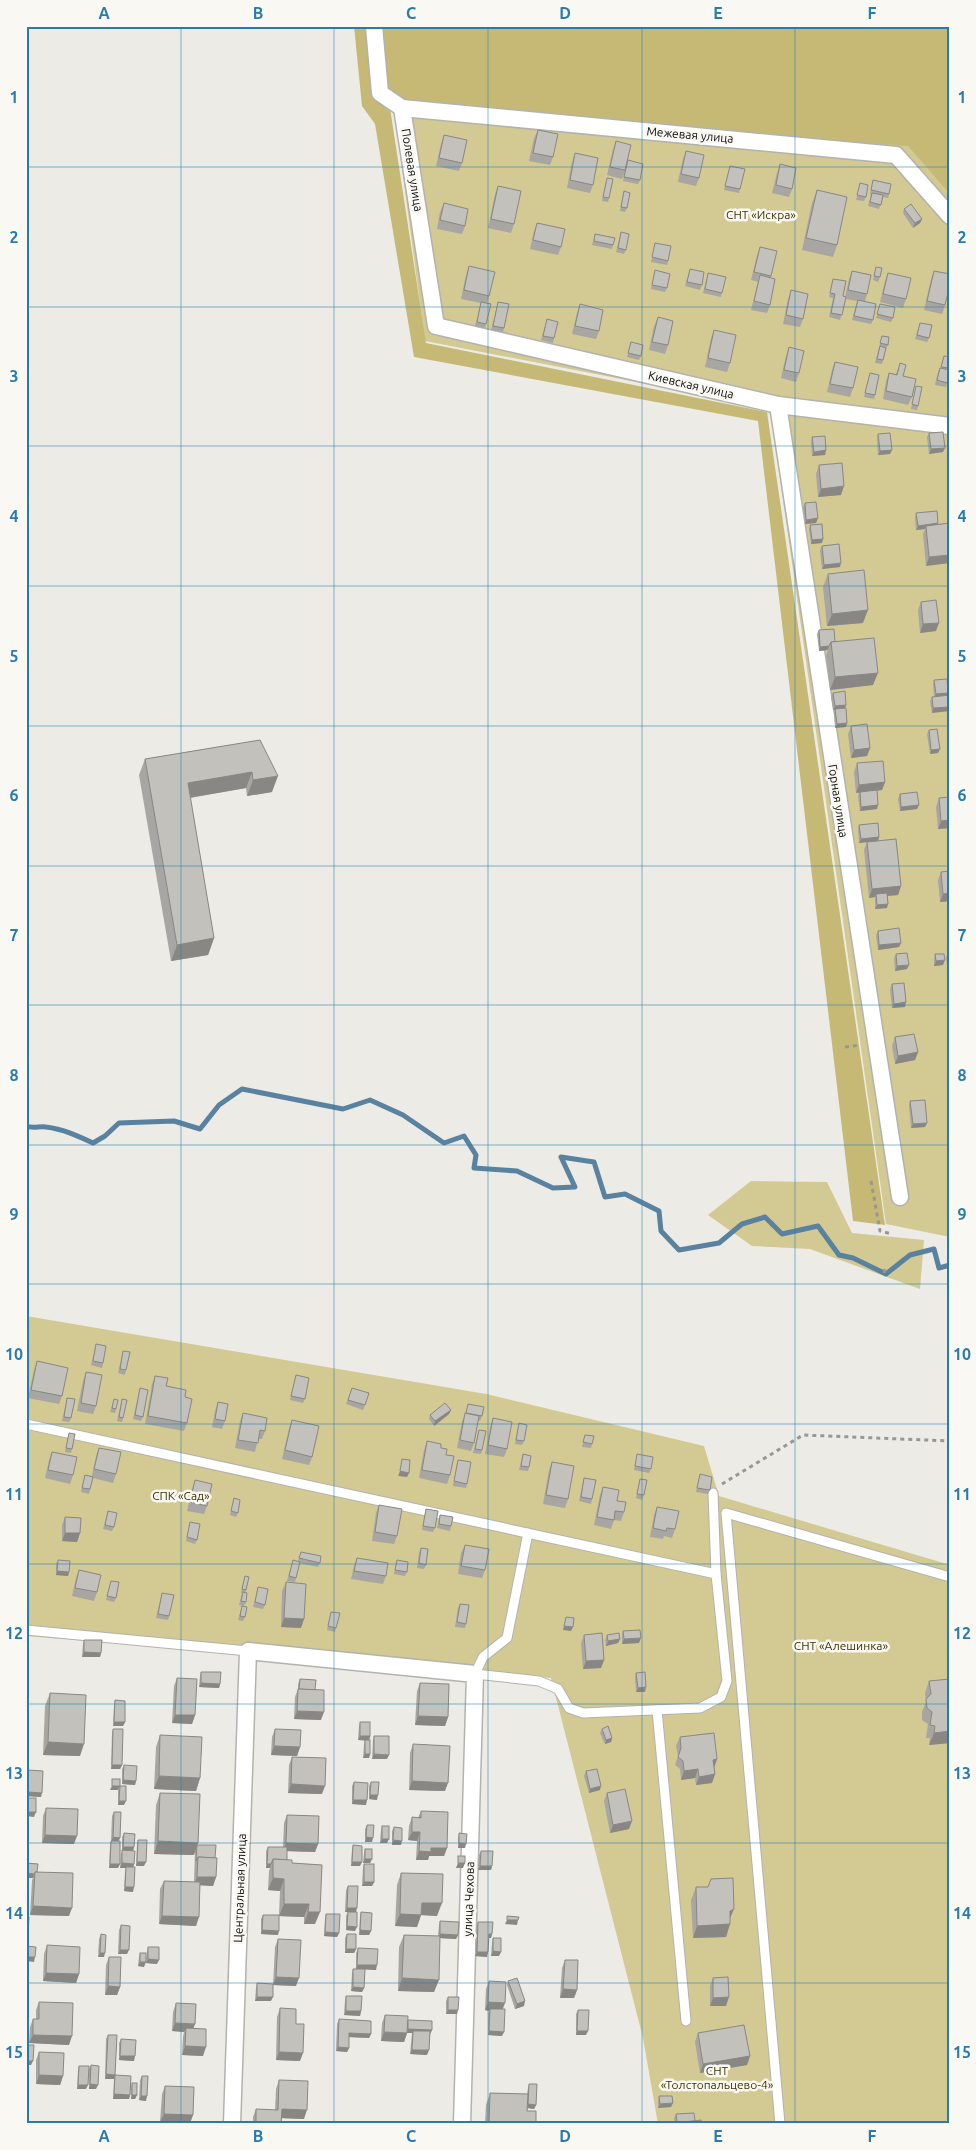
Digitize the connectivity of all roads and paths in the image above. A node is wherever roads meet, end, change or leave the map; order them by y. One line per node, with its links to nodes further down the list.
1 (374, 26): 2 (street)
2 (402, 108): 3 (street, Межевая улица); 4 (street, Полевая улица)
3 (950, 216)
4 (436, 326): 5 (street, Киевская улица)
5 (778, 405): 6 (street, Киевская улица); 8 (street, Горная улица)
6 (950, 426)
7 (871, 1181): 9 (path)
8 (900, 1197)
9 (892, 1234)
10 (884, 1269): 11 (path)
11 (885, 1275)
12 (26, 1424): 15 (lane)
13 (950, 1441): 14 (path)
14 (713, 1493): 16 (lane)
15 (528, 1533): 16 (lane); 20 (lane)
16 (716, 1574): 21 (lane)
17 (950, 1577): 25 (lane)
18 (26, 1630): 19 (lane)
19 (248, 1652): 20 (street); 23 (street, Центральная улица)
20 (475, 1674): 21 (lane); 24 (street, улица Чехова)
21 (657, 1710): 22 (lane)
22 (686, 2021)
23 (232, 2124)
24 (462, 2124)
25 (780, 2124)

